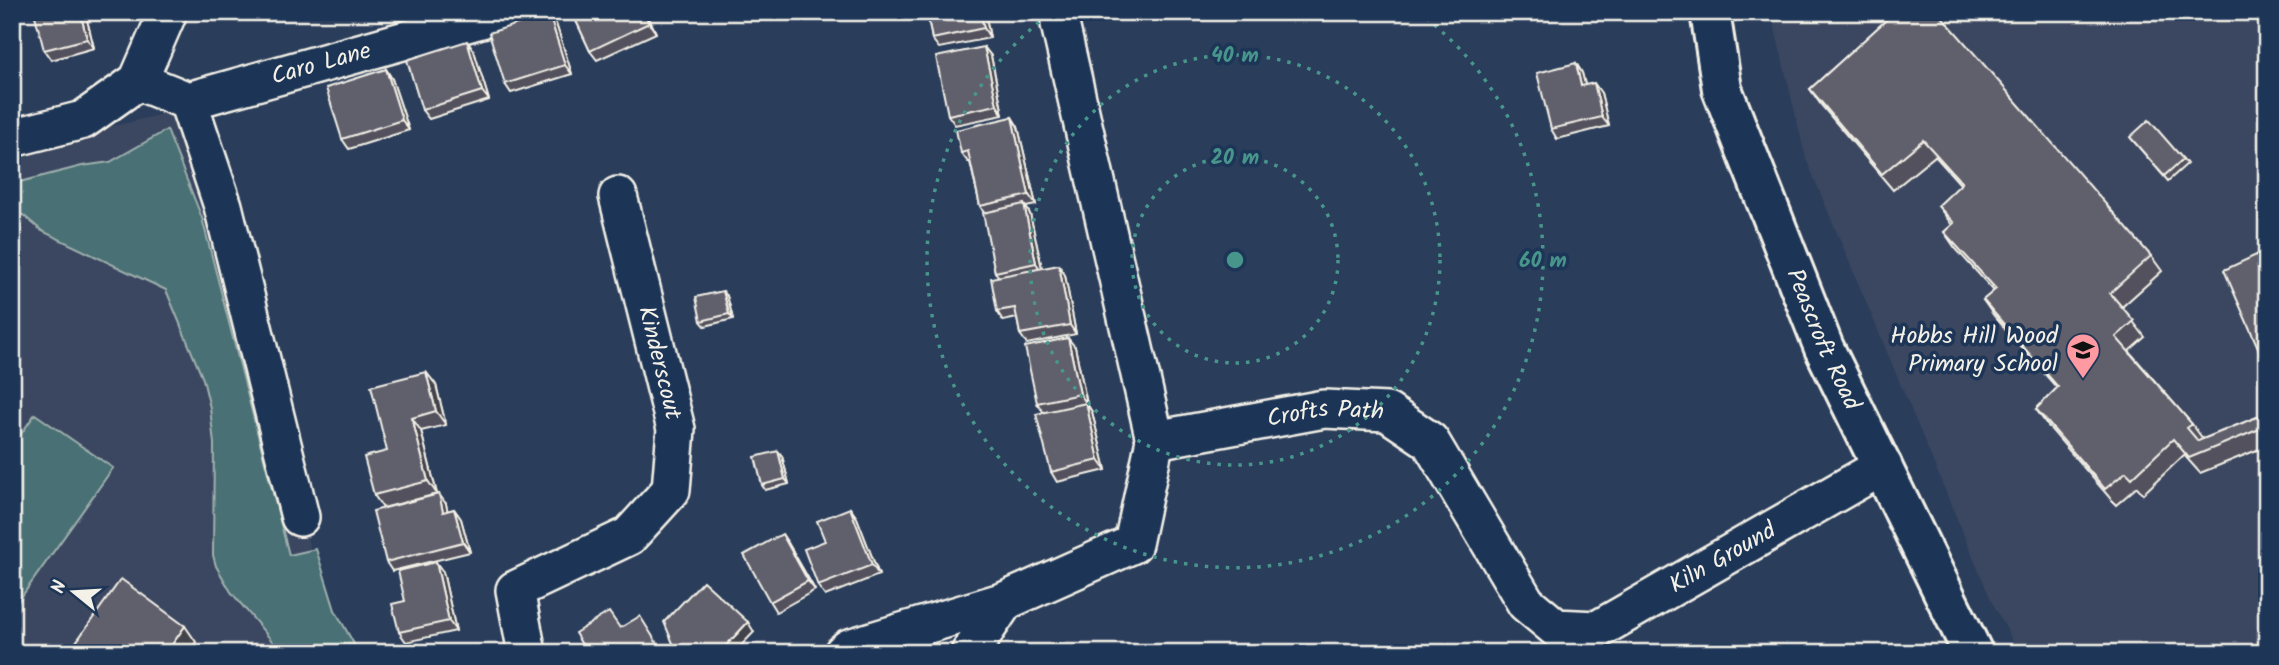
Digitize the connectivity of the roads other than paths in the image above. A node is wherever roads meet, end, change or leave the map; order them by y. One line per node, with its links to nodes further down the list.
1 (168, 12): 5 (street)
2 (506, 12): 6 (street, Caro Lane)
3 (1062, 12): 9 (street)
4 (1710, 12): 10 (street, Peascroft Road)
5 (138, 81): 6 (street); 7 (street)
6 (188, 101): 11 (street)
7 (12, 138)
8 (618, 196): 14 (street, Kinderscout)
9 (1155, 440): 12 (street); 13 (street, Crofts Path)
10 (1883, 466): 13 (street, Kiln Ground); 17 (street, Peascroft Road)
11 (300, 517)
12 (1006, 601): 15 (street); 16 (street)
13 (1556, 628)
14 (527, 653)
15 (843, 653)
16 (970, 653)
17 (1973, 653)

